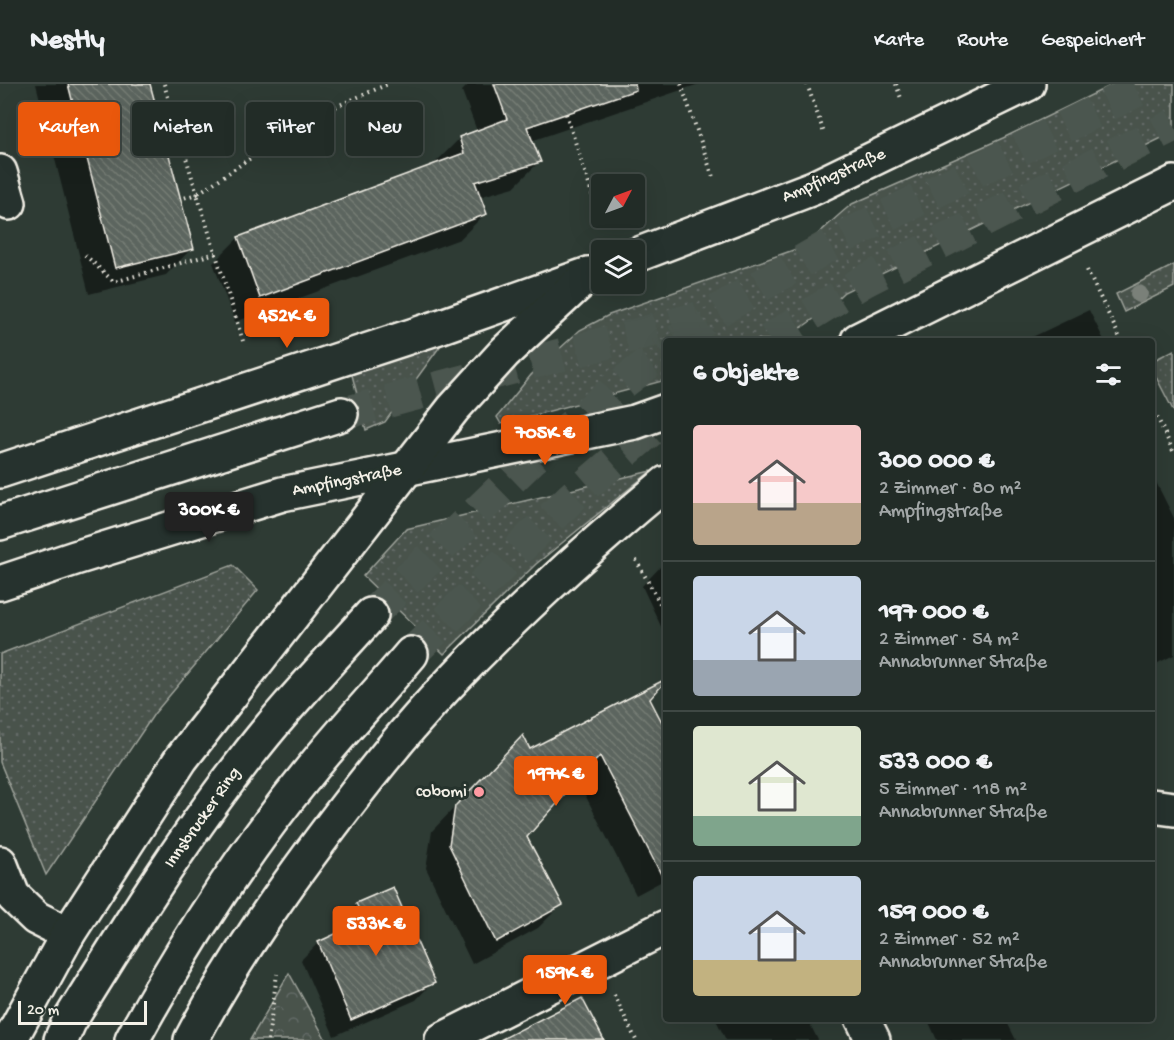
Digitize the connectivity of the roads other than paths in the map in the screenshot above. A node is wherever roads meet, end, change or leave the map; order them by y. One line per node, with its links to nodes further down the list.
1 (1028, 84): 5 (main road, Ampfingstraße)
2 (0, 172): 4 (main road)
3 (1174, 183): 8 (main road)
4 (9, 203)
5 (645, 252)
6 (591, 272): 12 (main road)
7 (591, 275): 11 (main road)
8 (862, 338)
9 (663, 412): 11 (main road, Ampfingstraße)
10 (341, 414): 14 (main road)
11 (408, 468): 15 (main road, Ampfingstraße); 22 (main road)
12 (0, 471)
13 (663, 486): 27 (main road)
14 (0, 523)
15 (0, 583)
16 (371, 615): 25 (main road, Innsbrucker Ring)
17 (411, 654): 26 (main road)
18 (1155, 806): 19 (main road)
19 (1174, 809)
20 (0, 863): 22 (main road)
21 (663, 929): 28 (main road)
22 (68, 934): 24 (main road)
23 (864, 1022): 29 (main road)
24 (10, 1040)
25 (61, 1040)
26 (132, 1040)
27 (191, 1040)
28 (442, 1040)
29 (873, 1040)

